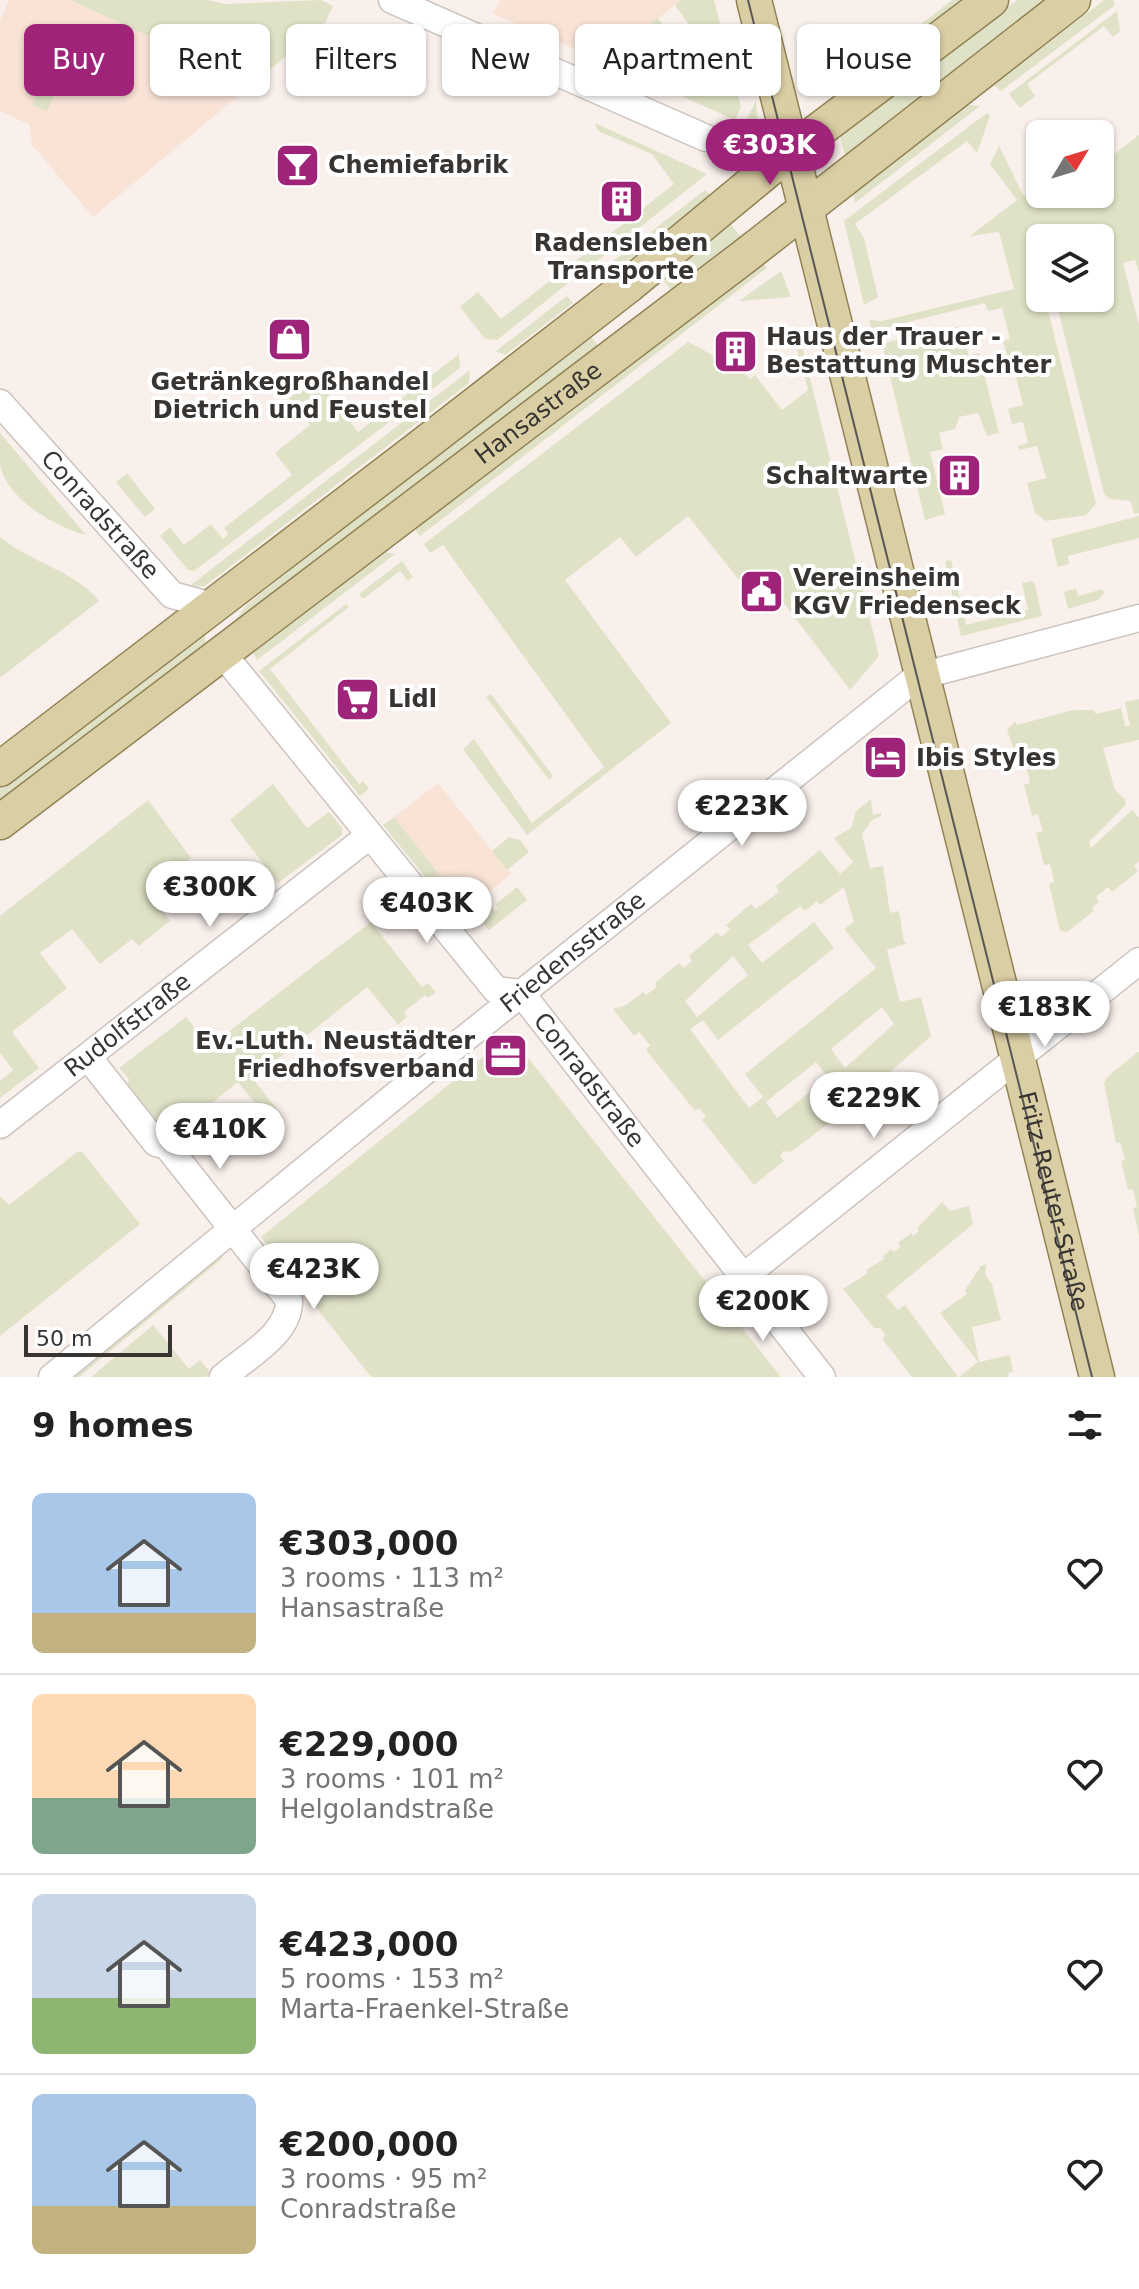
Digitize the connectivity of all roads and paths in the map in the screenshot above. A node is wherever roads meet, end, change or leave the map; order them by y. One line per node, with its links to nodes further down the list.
1 (392, 0): 5 (street)
2 (754, 0): 6 (main road, Fritz-Reuter-Straße)
3 (991, 0): 6 (main road, Hansastraße)
4 (1073, 0): 7 (main road, Hansastraße)
5 (706, 138)
6 (791, 151): 7 (main road, Fritz-Reuter-Straße); 9 (main road, Hansastraße)
7 (805, 209): 11 (main road, Hansastraße); 12 (main road, Fritz-Reuter-Straße)
8 (0, 403): 9 (street, Conradstraße)
9 (212, 606): 11 (main road); 13 (main road, Hansastraße)
10 (1139, 618): 12 (street, Friedensstraße)
11 (222, 653): 14 (main road, Hansastraße); 15 (street, Conradstraße)
12 (922, 674): 17 (street, Friedensstraße); 19 (main road, Fritz-Reuter-Straße)
13 (0, 769)
14 (0, 822)
15 (369, 836): 17 (street, Conradstraße); 18 (street, Rudolfstraße)
16 (1139, 961): 19 (street)
17 (521, 993): 21 (street, Friedensstraße); 22 (street, Conradstraße)
18 (88, 1057): 20 (street, Rudolfstraße); 21 (street)
19 (1018, 1058): 22 (street); 26 (main road, Fritz-Reuter-Straße)
20 (0, 1125)
21 (234, 1228): 23 (street, Friedensstraße); 24 (street)
22 (743, 1277): 25 (street, Conradstraße)
23 (52, 1377)
24 (223, 1377)
25 (822, 1377)
26 (1097, 1377)

